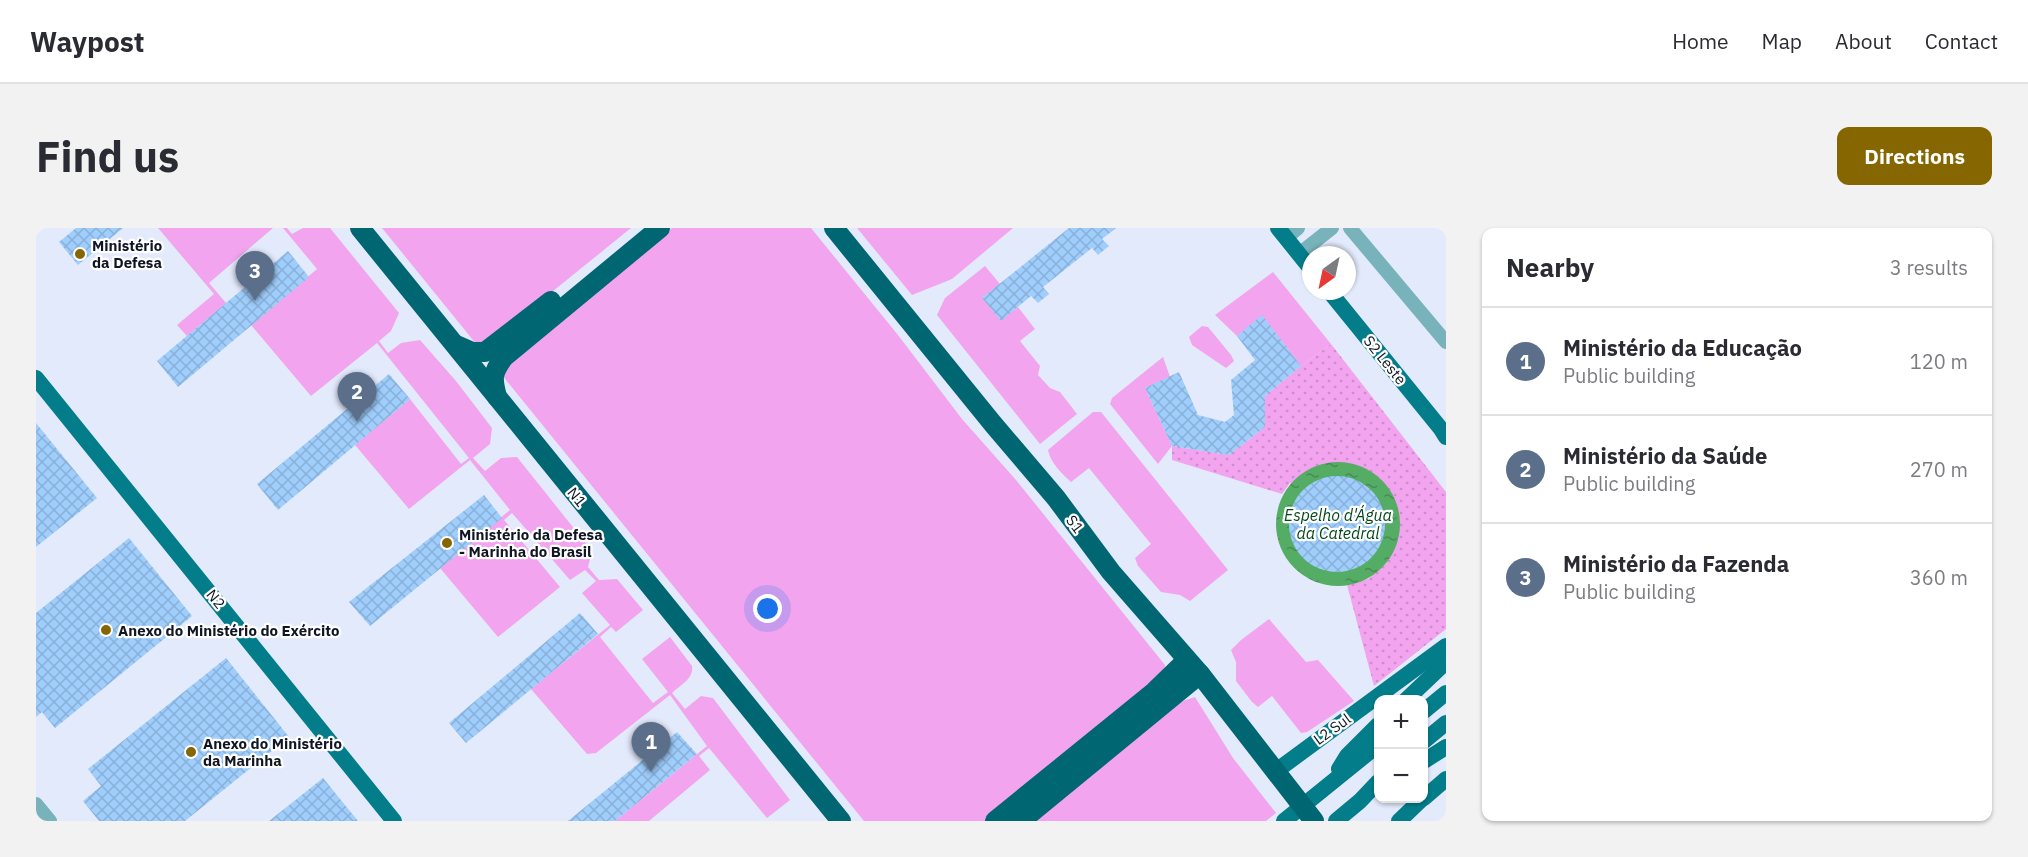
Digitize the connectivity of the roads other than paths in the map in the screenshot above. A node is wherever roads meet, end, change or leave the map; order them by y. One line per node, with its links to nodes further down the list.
1 (360, 228): 12 (highway, N1)
2 (641, 228): 12 (highway)
3 (660, 228): 14 (highway)
4 (834, 228): 18 (highway, S1)
5 (1332, 228): 8 (street)
6 (1350, 228): 11 (street)
7 (1287, 231): 8 (main road)
8 (1299, 254): 9 (main road)
9 (1302, 258)
10 (1336, 300): 15 (main road, S2 Leste)
11 (1446, 342)
12 (456, 345): 14 (highway, N1)
13 (36, 378): 38 (main road, N2)
14 (497, 399): 39 (highway, N1)
15 (1444, 433)
16 (1446, 646): 28 (main road, L2 Sul)
17 (1446, 662): 20 (main road)
18 (1193, 667): 28 (highway, S1); 40 (highway); 41 (highway)
19 (1446, 693): 21 (main road)
20 (1410, 695)
21 (1428, 708)
22 (1446, 723): 24 (main road)
23 (1374, 729): 30 (main road)
24 (1428, 738)
25 (1446, 747): 27 (main road)
26 (1374, 748): 30 (main road)
27 (1428, 758)
28 (1276, 771): 43 (highway, S1)
29 (1446, 779): 33 (main road)
30 (1332, 781): 42 (main road)
31 (1374, 786): 34 (main road)
32 (1374, 792): 34 (main road)
33 (1428, 794)
34 (1360, 801): 44 (main road)
35 (1418, 803): 45 (main road)
36 (36, 804): 37 (street)
37 (50, 821)
38 (394, 821)
39 (841, 821)
40 (995, 821)
41 (1021, 821)
42 (1284, 821)
43 (1314, 821)
44 (1336, 821)
45 (1399, 821)

